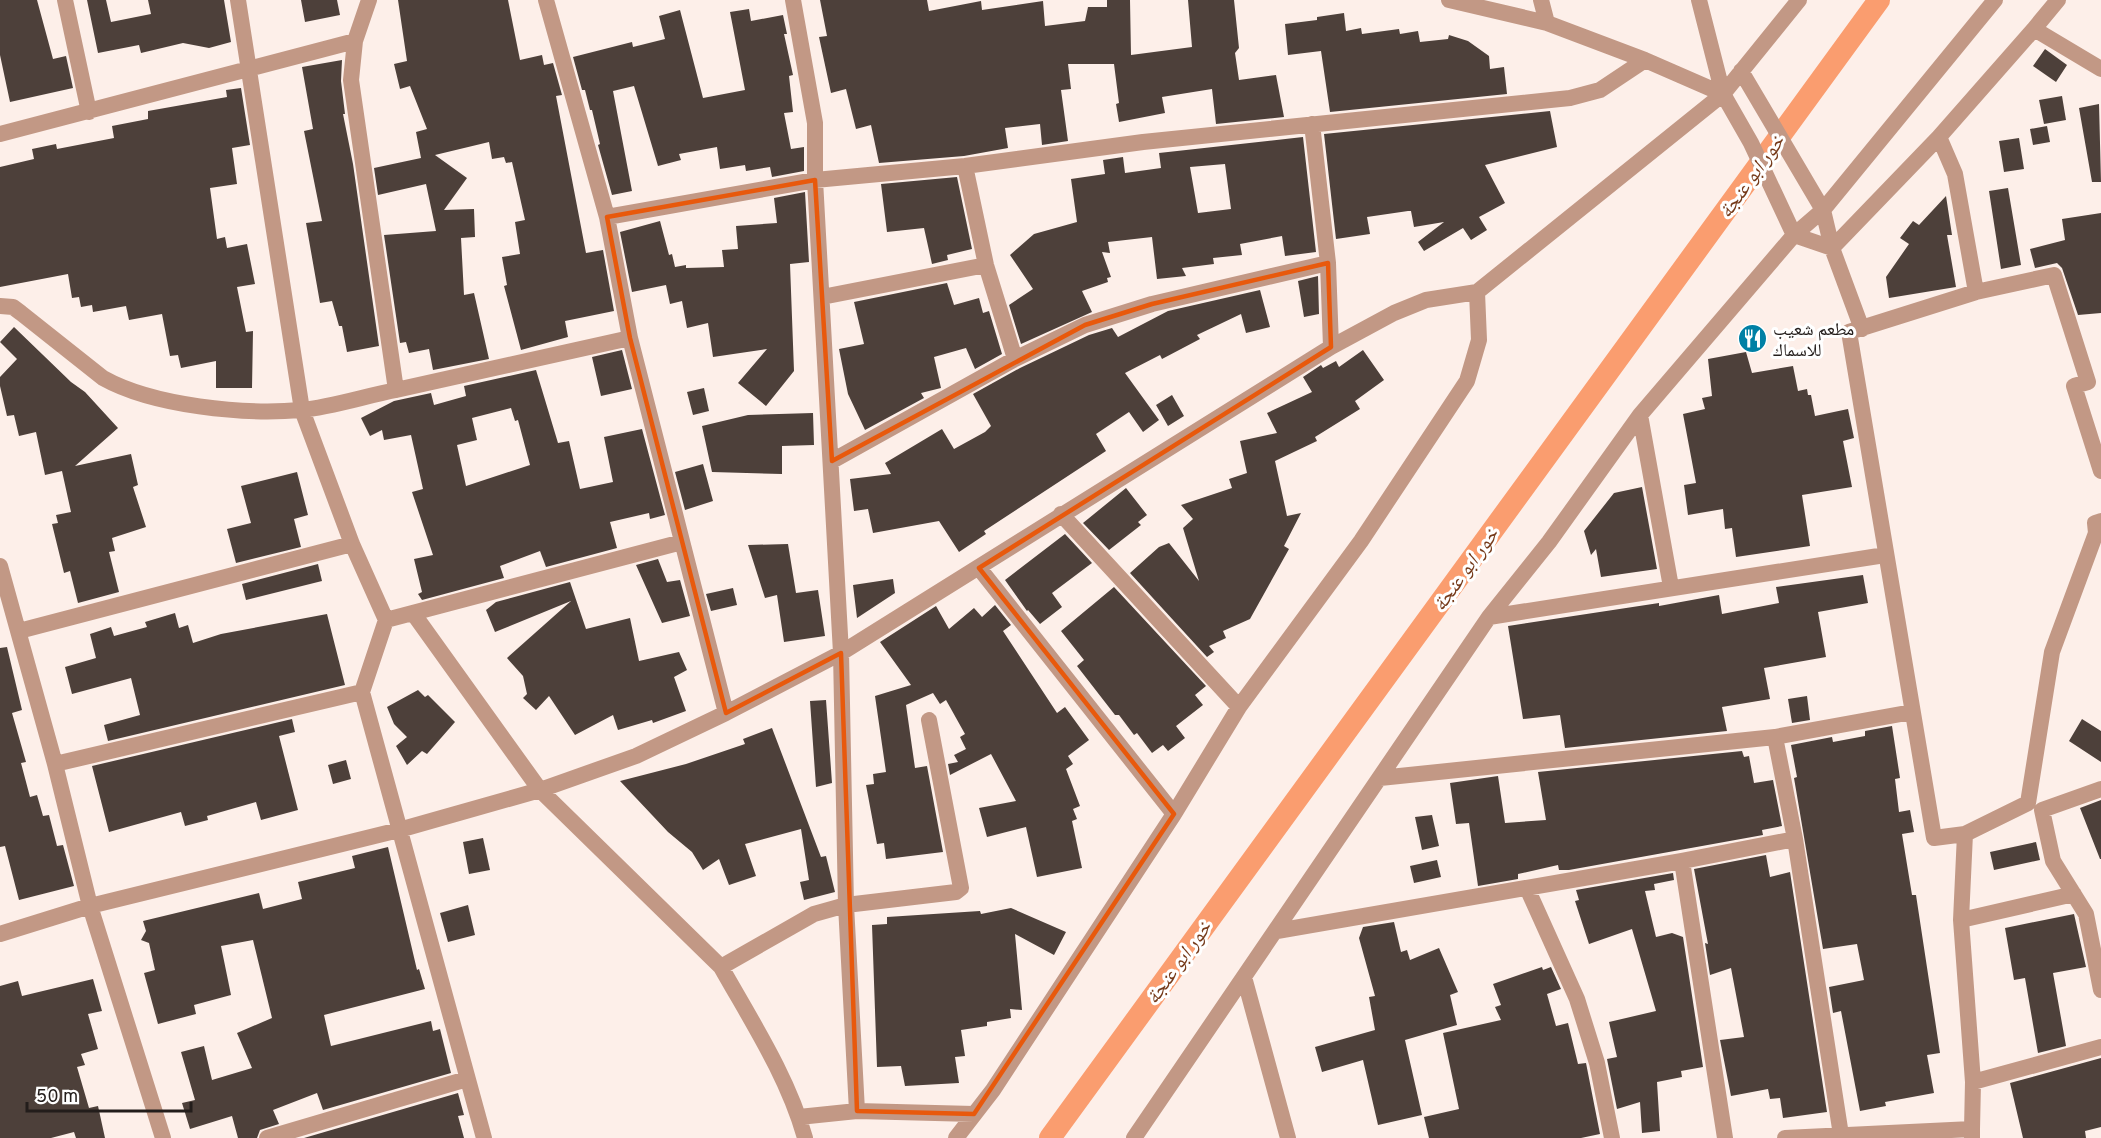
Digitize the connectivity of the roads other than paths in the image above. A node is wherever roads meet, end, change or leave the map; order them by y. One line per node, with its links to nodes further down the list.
1 (65, 0): 20 (street)
2 (238, 0): 16 (street)
3 (369, 0): 14 (street)
4 (546, 0): 27 (street)
5 (793, 0): 25 (street)
6 (1449, 0): 12 (street)
7 (1541, 0): 12 (street)
8 (1700, 0): 19 (street)
9 (1799, 0): 18 (street)
10 (1995, 0): 26 (street)
11 (2058, 0): 13 (street)
12 (1547, 23): 15 (street)
13 (2034, 29): 17 (street); 23 (street)
14 (355, 41): 16 (street); 41 (street)
15 (1645, 60): 19 (street); 21 (street)
16 (251, 69): 20 (street); 42 (street)
17 (2101, 69)
18 (1741, 71): 19 (street); 26 (street)
19 (1723, 94): 28 (street); 32 (street)
20 (89, 112): 22 (street)
21 (1312, 124): 24 (street); 30 (street)
22 (0, 134)
23 (1939, 137): 29 (street); 33 (street)
24 (965, 166): 25 (street); 31 (street)
25 (815, 180): 27 (street); 34 (street)
26 (1823, 210): 28 (street); 29 (street)
27 (607, 218): 37 (street)
28 (1794, 235): 29 (street); 43 (street)
29 (1832, 248): 36 (street)
30 (1328, 263): 38 (street); 39 (street)
31 (986, 265): 34 (street); 39 (street)
32 (1477, 292): 38 (street); 60 (street)
33 (1976, 292): 36 (street); 40 (street)
34 (822, 297): 44 (street)
35 (0, 306): 42 (street)
36 (1862, 329): 50 (street)
37 (630, 338): 41 (street); 48 (street)
38 (1331, 347): 46 (street)
39 (1015, 359): 44 (street)
40 (2093, 373): 45 (street)
41 (396, 390): 42 (street)
42 (302, 410): 49 (street)
43 (1640, 415): 53 (street); 55 (street)
44 (832, 462): 58 (street)
45 (2101, 471)
46 (1061, 514): 52 (street); 60 (street)
47 (2099, 529): 69 (street)
48 (682, 542): 54 (street); 62 (street)
49 (352, 544): 56 (street); 57 (street)
50 (1885, 555): 53 (street); 61 (street)
51 (0, 566): 57 (street)
52 (979, 568): 58 (street); 70 (street)
53 (1671, 587): 55 (street)
54 (413, 613): 56 (street); 68 (street)
55 (1489, 617): 66 (street)
56 (386, 620): 59 (street)
57 (19, 631): 65 (street)
58 (841, 653): 62 (street); 77 (street)
59 (362, 692): 65 (street); 71 (street)
60 (1239, 707): 70 (street)
61 (1912, 712): 64 (street); 72 (street)
62 (726, 713): 68 (street)
63 (929, 720): 77 (street)
64 (1775, 736): 66 (street); 73 (street)
65 (55, 764): 78 (street)
66 (1380, 778): 80 (street)
67 (2101, 789): 69 (street)
68 (540, 790): 71 (street); 82 (street)
69 (2035, 807): 72 (street); 76 (street)
70 (1174, 814): 90 (street)
71 (399, 830): 78 (street); 87 (street)
72 (1965, 834): 79 (street)
73 (1795, 839): 74 (street); 93 (street)
74 (1682, 861): 75 (street); 102 (street)
75 (1527, 888): 80 (street); 101 (street)
76 (2074, 894): 79 (street); 83 (street)
77 (846, 905): 82 (street); 89 (street)
78 (90, 906): 81 (street); 94 (street)
79 (1961, 920): 88 (street)
80 (1276, 930): 84 (street)
81 (0, 934)
82 (721, 967): 91 (street)
83 (2099, 968): 85 (street)
84 (1244, 977): 99 (street); 100 (street)
85 (2101, 990)
86 (2101, 1047): 88 (street)
87 (467, 1079): 95 (street); 96 (street)
88 (1973, 1082): 92 (street)
89 (857, 1111): 90 (street); 91 (street)
90 (974, 1114): 98 (street)
91 (799, 1117): 97 (street)
92 (1972, 1133): 93 (street)
93 (1841, 1135): 103 (street)
94 (163, 1138)
95 (267, 1138)
96 (484, 1138)
97 (805, 1138)
98 (956, 1138)
99 (1134, 1138)
100 (1288, 1138)
101 (1612, 1138)
102 (1725, 1138)
103 (1794, 1138)

